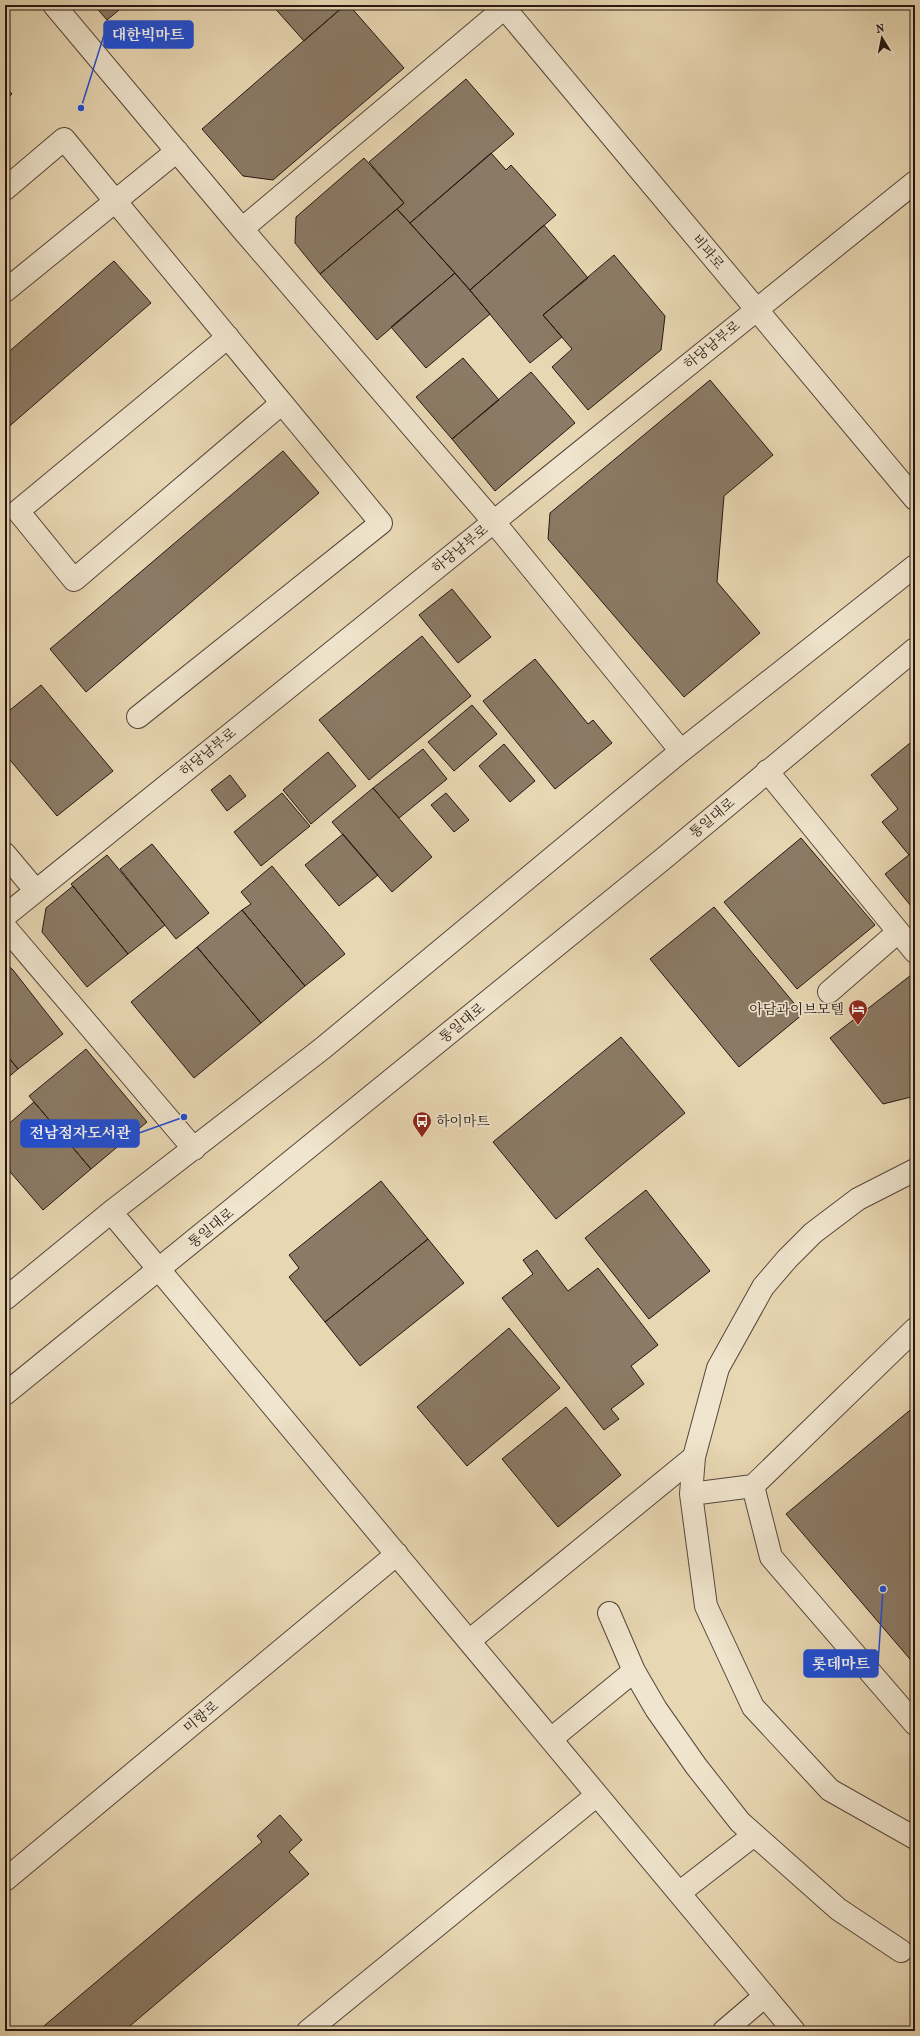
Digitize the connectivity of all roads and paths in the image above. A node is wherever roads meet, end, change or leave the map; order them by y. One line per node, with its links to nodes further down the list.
1 (54, 5): 3 (street)
2 (505, 6): 7 (street); 9 (street, 비파로)
3 (177, 151): 6 (street); 7 (street)
4 (915, 182): 9 (street, 하당남부로)
5 (5, 189): 6 (street)
6 (116, 201): 8 (street); 10 (street)
7 (242, 229): 13 (street)
8 (5, 291)
9 (756, 310): 12 (street, 비파로); 13 (street, 하당남부로)
10 (228, 337): 11 (street); 11 (street)
11 (282, 403): 16 (street)
12 (915, 499)
13 (494, 522): 17 (street); 20 (street, 하당남부로)
14 (915, 566): 17 (street)
15 (915, 648): 18 (street, 통일대로)
16 (138, 717)
17 (681, 751): 26 (street)
18 (767, 771): 23 (street); 29 (street, 통일대로)
19 (5, 854): 20 (street)
20 (36, 891): 21 (street, 하당남부로)
21 (5, 916)
22 (5, 927): 26 (street)
23 (898, 932): 24 (street); 25 (street)
24 (915, 952)
25 (829, 992)
26 (194, 1149): 28 (street)
27 (915, 1170): 33 (street)
28 (111, 1212): 29 (street); 30 (street)
29 (159, 1270): 32 (street, 통일대로); 36 (street)
30 (5, 1299)
31 (915, 1329): 34 (street)
32 (5, 1394)
33 (694, 1457): 35 (street); 38 (street)
34 (753, 1486): 35 (street); 40 (street)
35 (691, 1494): 44 (street)
36 (397, 1554): 38 (street); 45 (street, 미항로)
37 (608, 1613): 39 (street)
38 (469, 1641): 41 (street)
39 (634, 1671): 41 (street); 43 (street)
40 (915, 1724)
41 (551, 1739): 42 (street)
42 (597, 1795): 46 (street); 49 (street)
43 (754, 1834): 46 (street); 47 (street)
44 (915, 1838)
45 (5, 1880)
46 (680, 1893): 48 (street)
47 (901, 1951)
48 (765, 1996): 50 (street); 51 (street)
49 (308, 2031)
50 (724, 2031)
51 (794, 2031)

